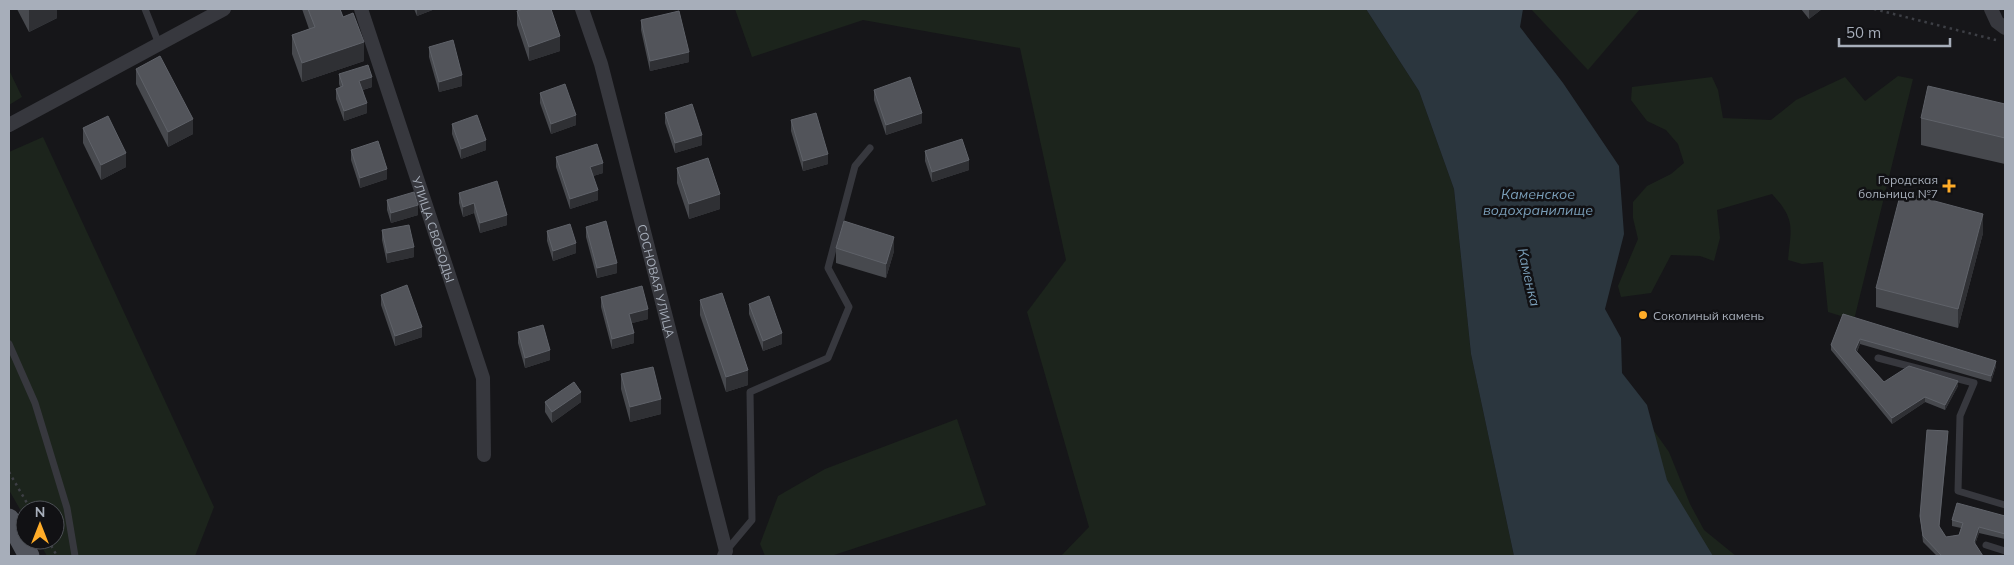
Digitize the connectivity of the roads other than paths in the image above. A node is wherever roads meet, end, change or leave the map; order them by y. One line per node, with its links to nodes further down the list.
1 (144, 9): 7 (lane)
2 (224, 9): 7 (street)
3 (361, 9): 12 (street, УЛИЦА СВОБОДЫ)
4 (582, 9): 17 (street, СОСНОВАЯ УЛИЦА)
5 (1991, 9): 6 (street)
6 (2005, 28)
7 (159, 44): 8 (street)
8 (9, 125)
9 (870, 148): 17 (lane)
10 (9, 344): 19 (lane)
11 (1878, 358): 13 (lane)
12 (484, 455)
13 (2005, 505)
14 (9, 519): 18 (main road)
15 (1986, 546): 16 (lane)
16 (2005, 551)
17 (726, 555)
18 (29, 556)
19 (75, 556)

